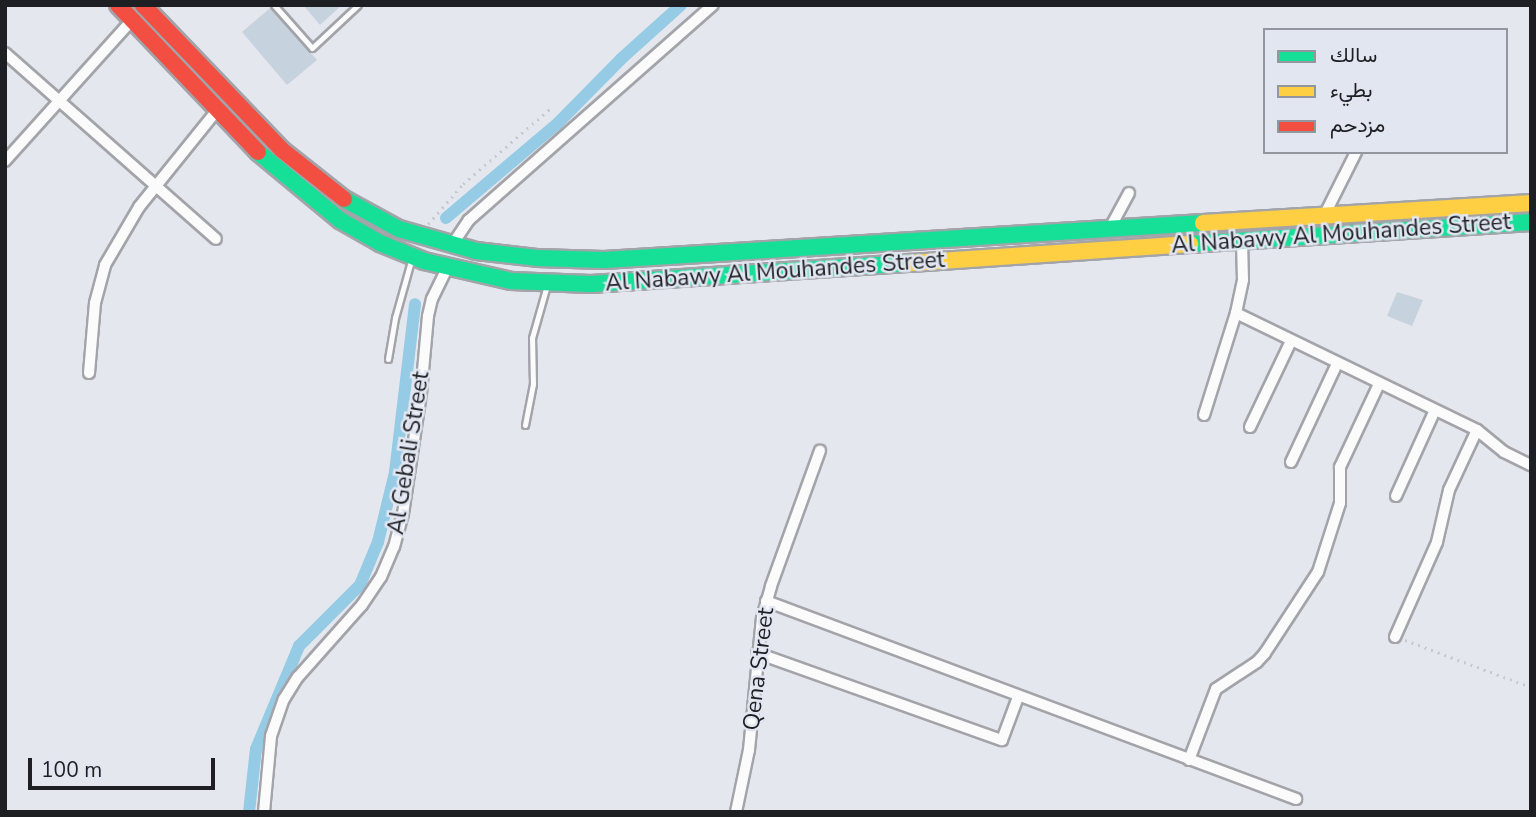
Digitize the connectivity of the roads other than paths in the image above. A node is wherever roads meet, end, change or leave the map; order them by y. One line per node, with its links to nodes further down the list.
1 (118, 5): 6 (main road, Al Nabawy Al Mouhandes Street)
2 (143, 5): 20 (main road, Al Nabawy Al Mouhandes Street)
3 (274, 5): 4 (lane)
4 (358, 5)
5 (713, 5): 20 (street)
6 (132, 20): 8 (street); 9 (main road, Al Nabawy Al Mouhandes Street)
7 (5, 53): 8 (street)
8 (59, 100): 11 (street); 12 (street)
9 (218, 109): 12 (street); 23 (main road, Al Nabawy Al Mouhandes Street)
10 (1355, 154): 15 (street)
11 (5, 162)
12 (156, 186): 18 (street); 32 (street)
13 (1129, 193): 17 (street)
14 (1531, 203): 15 (main road, Al Nabawy Al Mouhandes Street)
15 (1324, 216): 17 (main road, Al Nabawy Al Mouhandes Street)
16 (1531, 222): 19 (main road, Al Nabawy Al Mouhandes Street)
17 (1109, 230): 21 (main road, Al Nabawy Al Mouhandes Street)
18 (216, 239)
19 (1242, 240): 25 (main road, Al Nabawy Al Mouhandes Street); 28 (street)
20 (452, 245): 22 (main road, Al Nabawy Al Mouhandes Street)
21 (761, 252): 22 (main road, Al Nabawy Al Mouhandes Street); 25 (main road)
22 (726, 254): 26 (main road)
23 (412, 256): 24 (main road, Al Nabawy Al Mouhandes Street); 30 (lane)
24 (447, 268): 27 (main road, Al Nabawy Al Mouhandes Street); 49 (street, Al Gebali Street)
25 (763, 273): 26 (main road, Al Nabawy Al Mouhandes Street)
26 (728, 275): 27 (main road, Al Nabawy Al Mouhandes Street)
27 (547, 285): 36 (lane)
28 (1236, 313): 29 (street); 35 (street)
29 (1292, 341): 31 (street); 37 (street)
30 (388, 359)
31 (1337, 363): 33 (street); 40 (street)
32 (89, 373)
33 (1379, 384): 34 (street); 47 (street)
34 (1436, 411): 38 (street); 42 (street)
35 (1204, 415)
36 (525, 425)
37 (1250, 428)
38 (1477, 430): 41 (street); 44 (street)
39 (820, 451): 43 (street, Qena Street)
40 (1290, 462)
41 (1531, 465)
42 (1396, 496)
43 (766, 601): 45 (street, Qena Street); 46 (street)
44 (1395, 637)
45 (757, 653): 46 (street); 50 (street, Qena Street)
46 (1018, 697): 47 (street)
47 (1189, 760): 48 (street)
48 (1296, 799)
49 (264, 812)
50 (736, 812)

